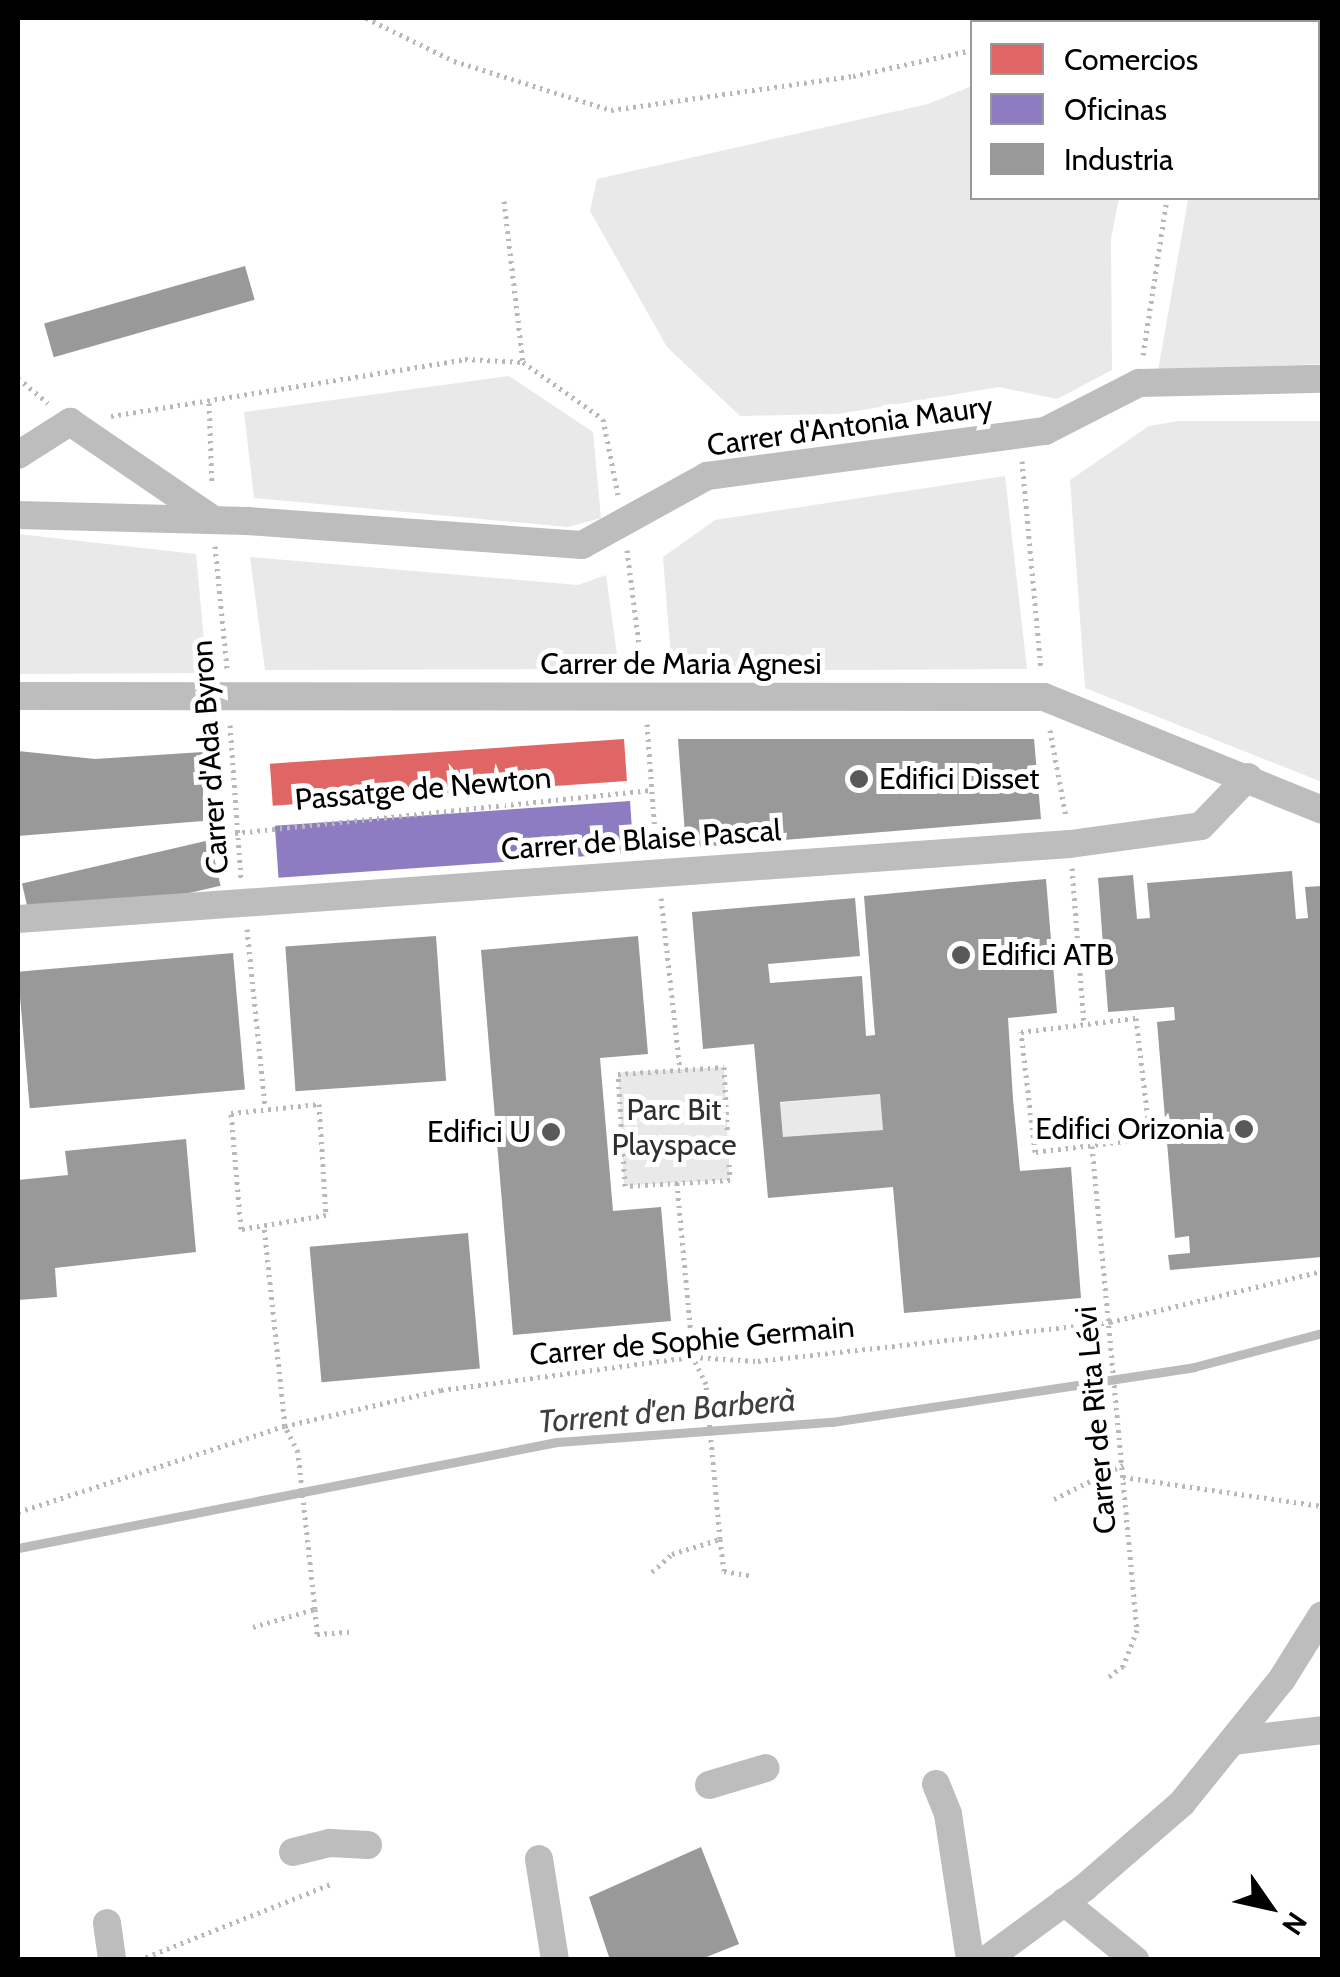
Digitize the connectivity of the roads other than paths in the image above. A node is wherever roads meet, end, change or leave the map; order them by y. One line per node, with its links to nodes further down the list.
1 (1322, 380): 4 (street, Carrer d'Antonia Maury)
2 (18, 455): 4 (street)
3 (18, 515): 4 (street, Carrer d'Antonia Maury)
4 (213, 520)
5 (18, 696): 6 (street, Carrer de Maria Agnesi)
6 (1248, 777): 7 (street, Carrer de Maria Agnesi); 8 (street, Carrer de Blaise Pascal)
7 (1322, 810)
8 (18, 919)
9 (1322, 1615): 11 (street)
10 (1322, 1730): 11 (street)
11 (1232, 1741): 18 (street)
12 (766, 1768): 14 (street)
13 (936, 1784): 22 (street)
14 (709, 1785)
15 (368, 1845): 16 (street)
16 (293, 1852)
17 (539, 1858): 21 (street)
18 (1064, 1902): 23 (street); 24 (street)
19 (107, 1923): 20 (street)
20 (112, 1960)
21 (556, 1960)
22 (970, 1960)
23 (986, 1960)
24 (1135, 1960)

